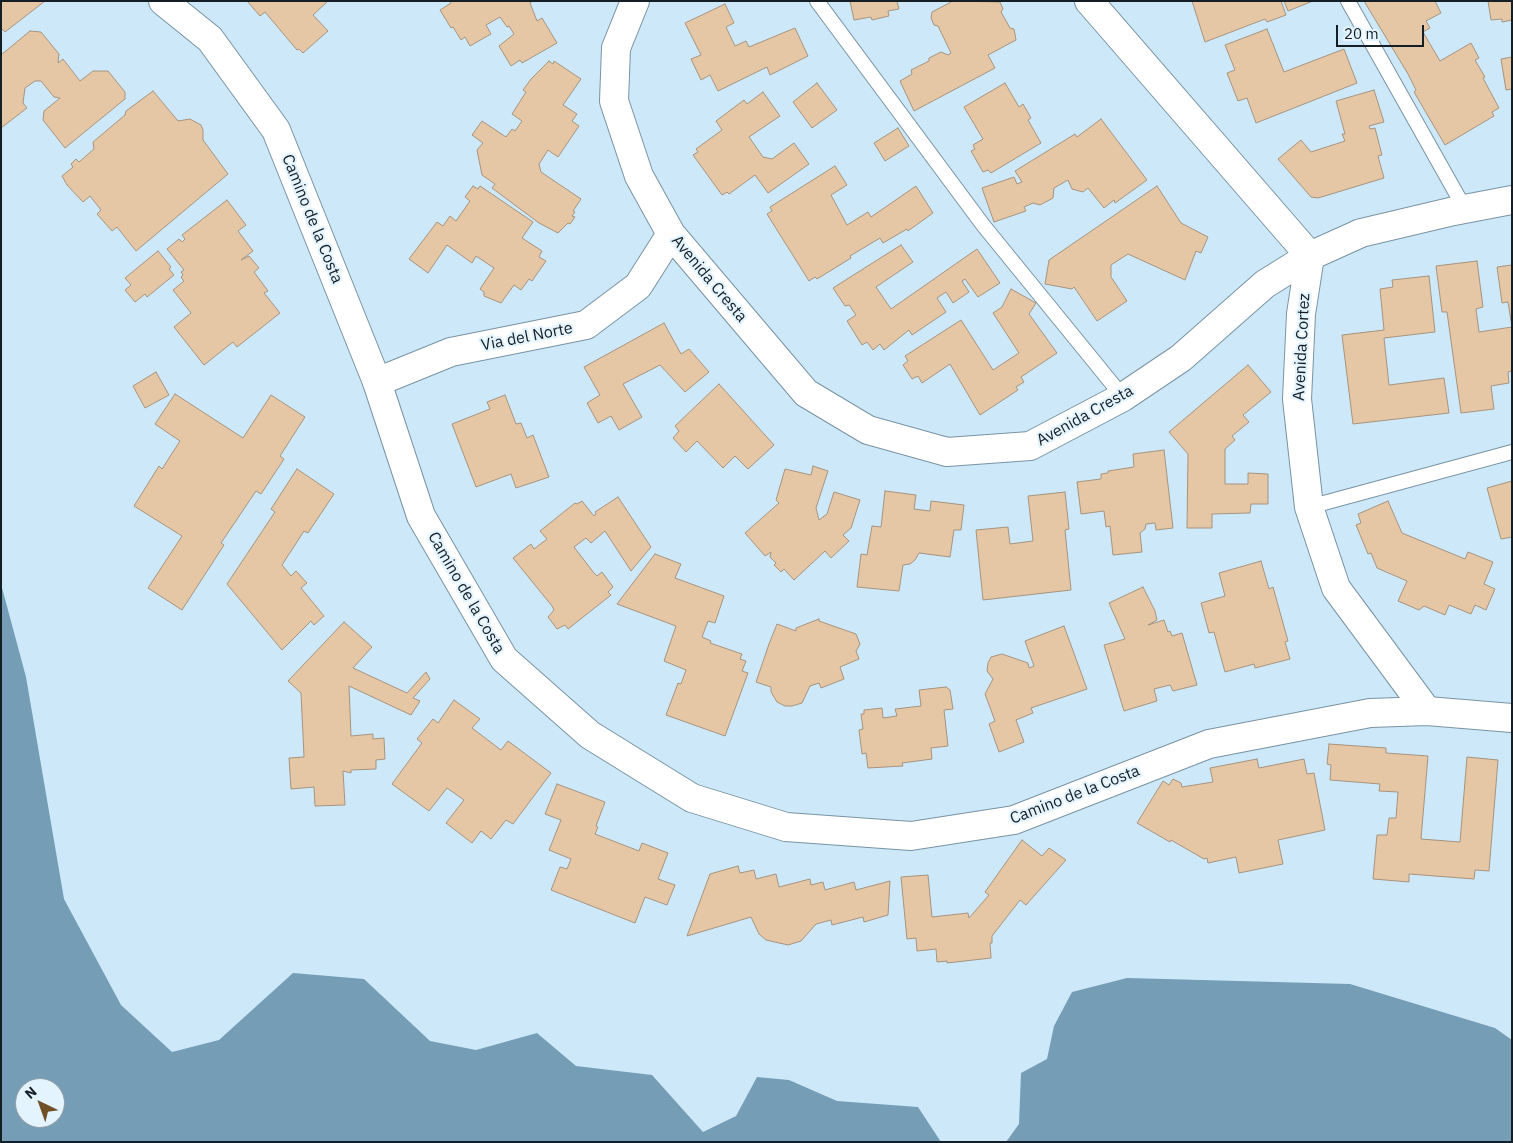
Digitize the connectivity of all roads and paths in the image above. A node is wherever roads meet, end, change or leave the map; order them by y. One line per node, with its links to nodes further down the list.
1 (163, 1): 10 (street, Camino de la Costa)
2 (635, 1): 8 (street, Avenida Cresta)
3 (817, 1): 11 (lane)
4 (1089, 1): 9 (street)
5 (1348, 1): 7 (lane)
6 (1512, 200): 7 (street, Avenida Cresta)
7 (1465, 209): 9 (street, Avenida Cresta)
8 (671, 234): 10 (street, Via del Norte); 11 (street, Avenida Cresta)
9 (1310, 256): 11 (street, Avenida Cresta); 13 (street, Avenida Cortez)
10 (377, 382): 14 (street, Camino de la Costa)
11 (1123, 397)
12 (1512, 452): 13 (lane)
13 (1308, 507): 14 (street, Avenida Cortez)
14 (1427, 711): 15 (street, Camino de la Costa)
15 (1512, 718)

